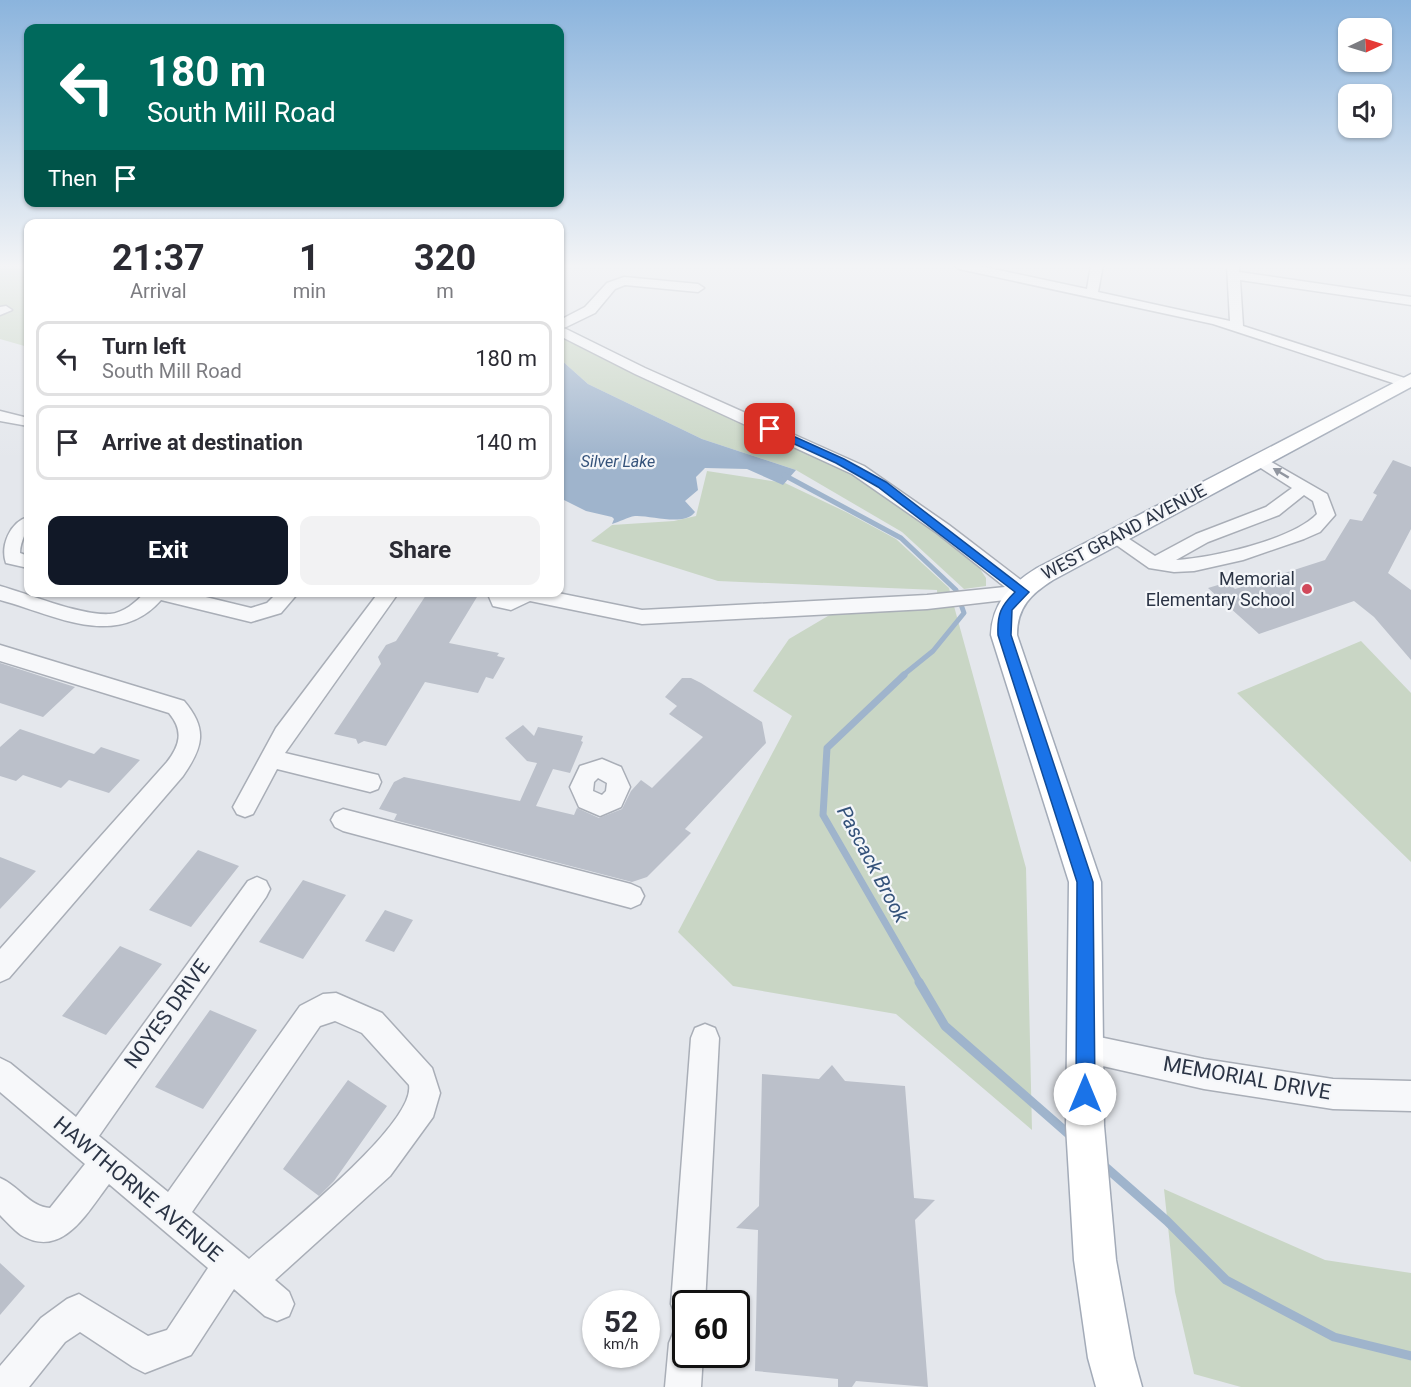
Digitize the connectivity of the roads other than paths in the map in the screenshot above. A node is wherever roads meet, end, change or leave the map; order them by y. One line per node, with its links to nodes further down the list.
1 (1246, 330): 3 (street)
2 (564, 333): 12 (street)
3 (1409, 382): 6 (main road, WEST GRAND AVENUE)
4 (0, 416): 5 (street)
5 (24, 421)
6 (1259, 460): 7 (street, one-way to 6); 9 (main road, WEST GRAND AVENUE)
7 (1303, 486): 11 (street); 11 (street)
8 (24, 527): 10 (street)
9 (1114, 537): 11 (street); 12 (main road, WEST GRAND AVENUE)
10 (24, 561)
11 (1155, 564)
12 (1023, 592): 20 (street); 30 (main road, WEST GRAND AVENUE)
13 (0, 593): 14 (street)
14 (152, 597)
15 (172, 597): 16 (street)
16 (285, 597)
17 (386, 597): 22 (street)
18 (498, 597): 19 (street)
19 (523, 597)
20 (545, 597)
21 (0, 653): 28 (street)
22 (272, 759): 23 (street); 24 (street)
23 (370, 782)
24 (245, 807)
25 (344, 820): 27 (street)
26 (257, 889): 33 (street, NOYES DRIVE)
27 (631, 896)
28 (0, 969)
29 (705, 1038): 38 (street)
30 (1085, 1048): 32 (street, MEMORIAL DRIVE); 43 (main road, WEST GRAND AVENUE)
31 (0, 1073): 33 (street, HAWTHORNE AVENUE)
32 (1411, 1096)
33 (78, 1139): 34 (street, HAWTHORNE AVENUE)
34 (107, 1162): 35 (street); 36 (street, HAWTHORNE AVENUE)
35 (0, 1194)
36 (172, 1214): 37 (street, HAWTHORNE AVENUE); 37 (street)
37 (239, 1273): 39 (street, HAWTHORNE AVENUE); 41 (street)
38 (689, 1290)
39 (277, 1304)
40 (684, 1368): 42 (street)
41 (6, 1387)
42 (683, 1387)
43 (1119, 1387)

